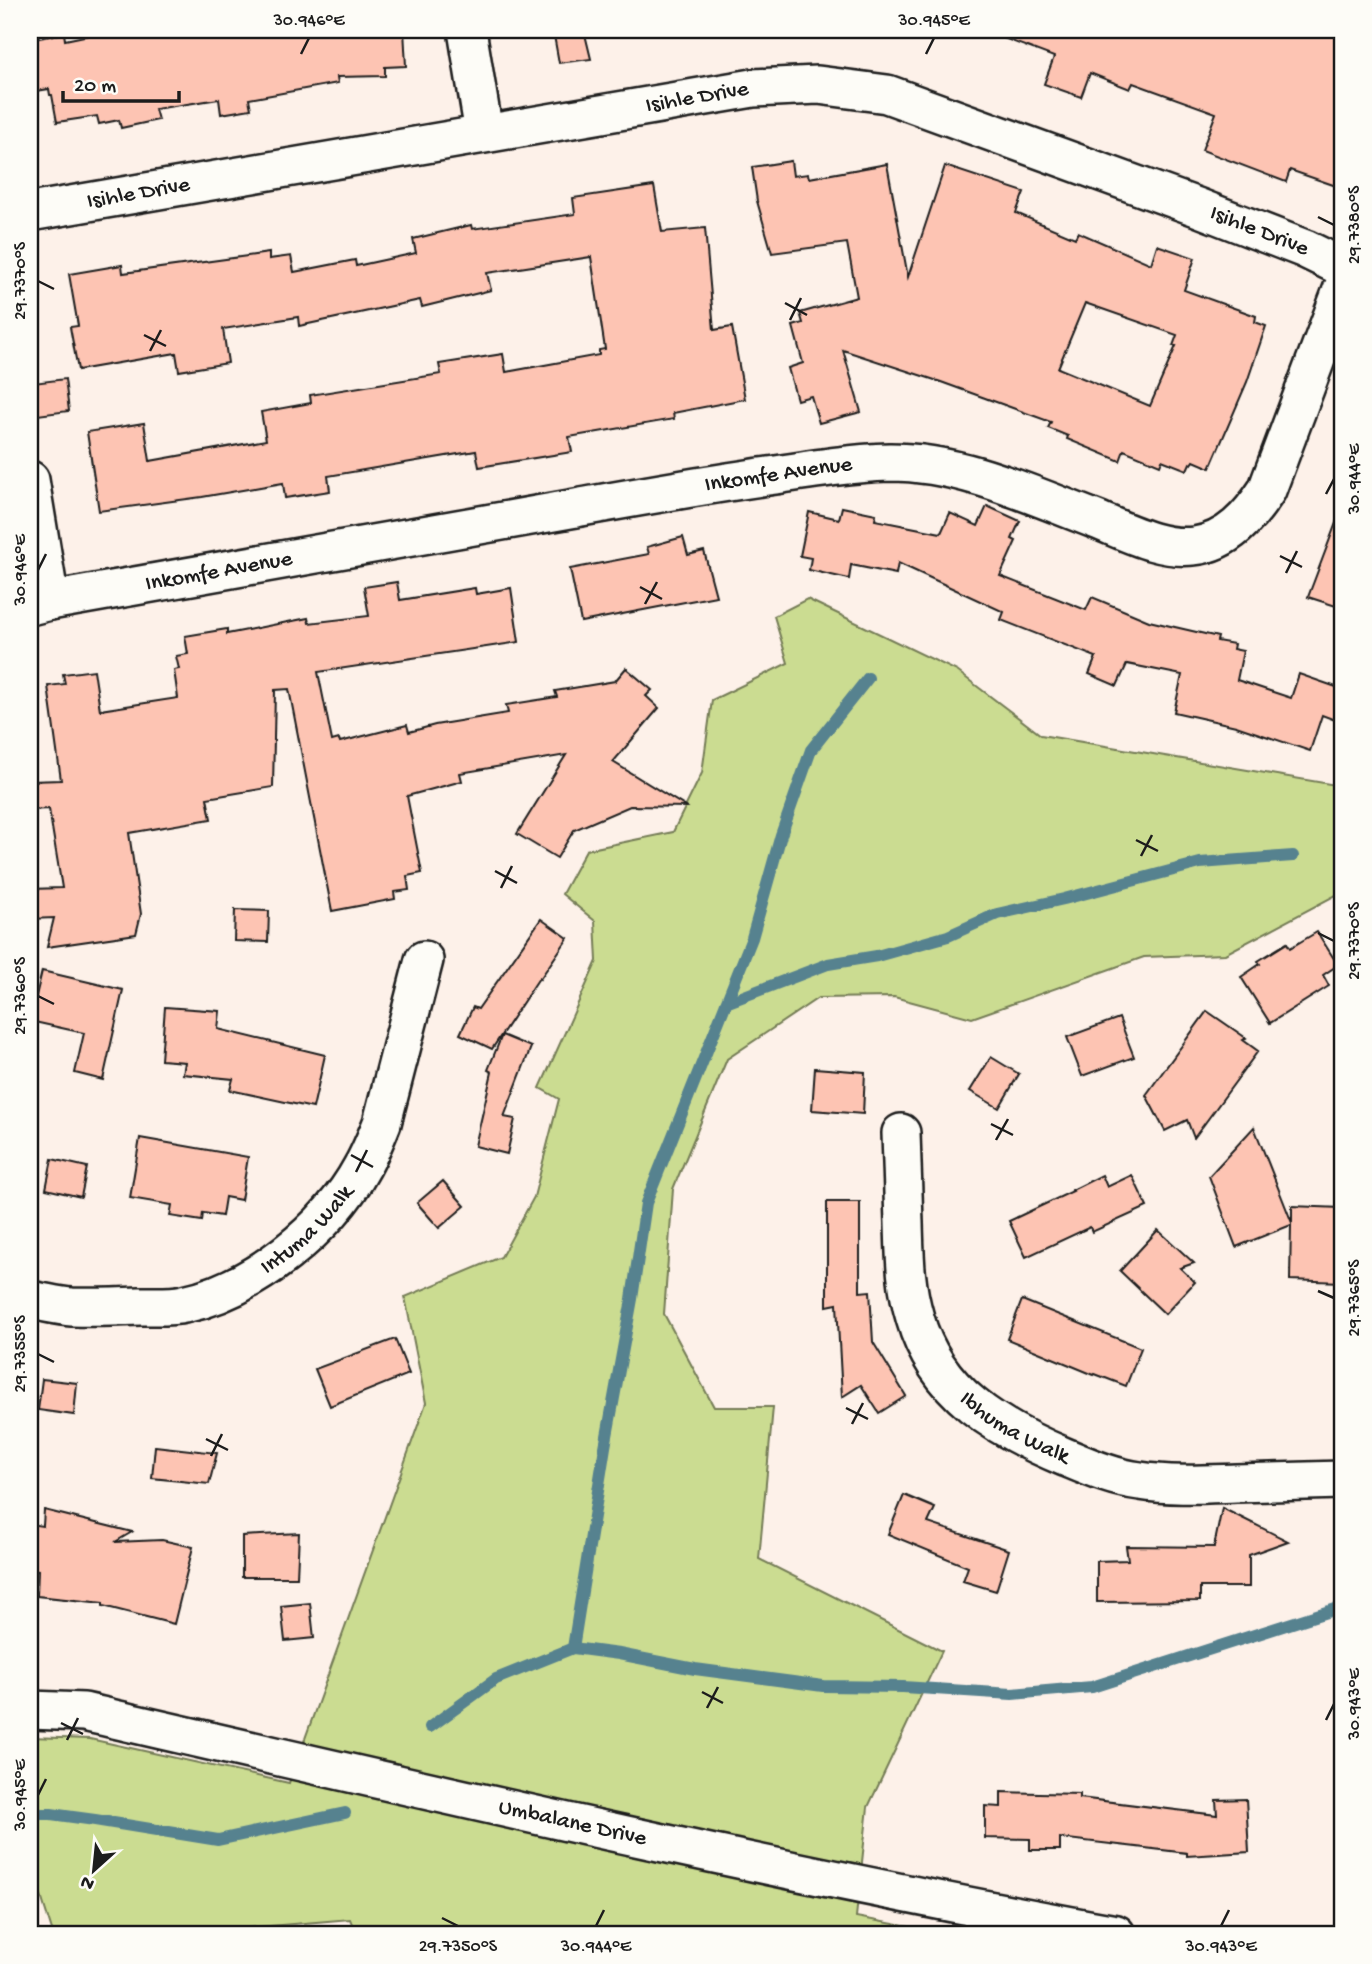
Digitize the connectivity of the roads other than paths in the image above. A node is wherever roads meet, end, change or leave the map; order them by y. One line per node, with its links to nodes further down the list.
1 (467, 30): 2 (street)
2 (484, 133): 3 (street, Isihle Drive); 4 (street, Isihle Drive)
3 (30, 212)
4 (1342, 267)
5 (1342, 290): 7 (street, Inkomfe Avenue)
6 (30, 480): 7 (street, Inkomfe Avenue)
7 (40, 604)
8 (424, 960): 10 (street, Intuma Walk)
9 (901, 1133): 11 (street, Ibhuma Walk)
10 (30, 1300)
11 (1342, 1480)
12 (30, 1710): 13 (street, Umbalane Drive)
13 (1116, 1934)

